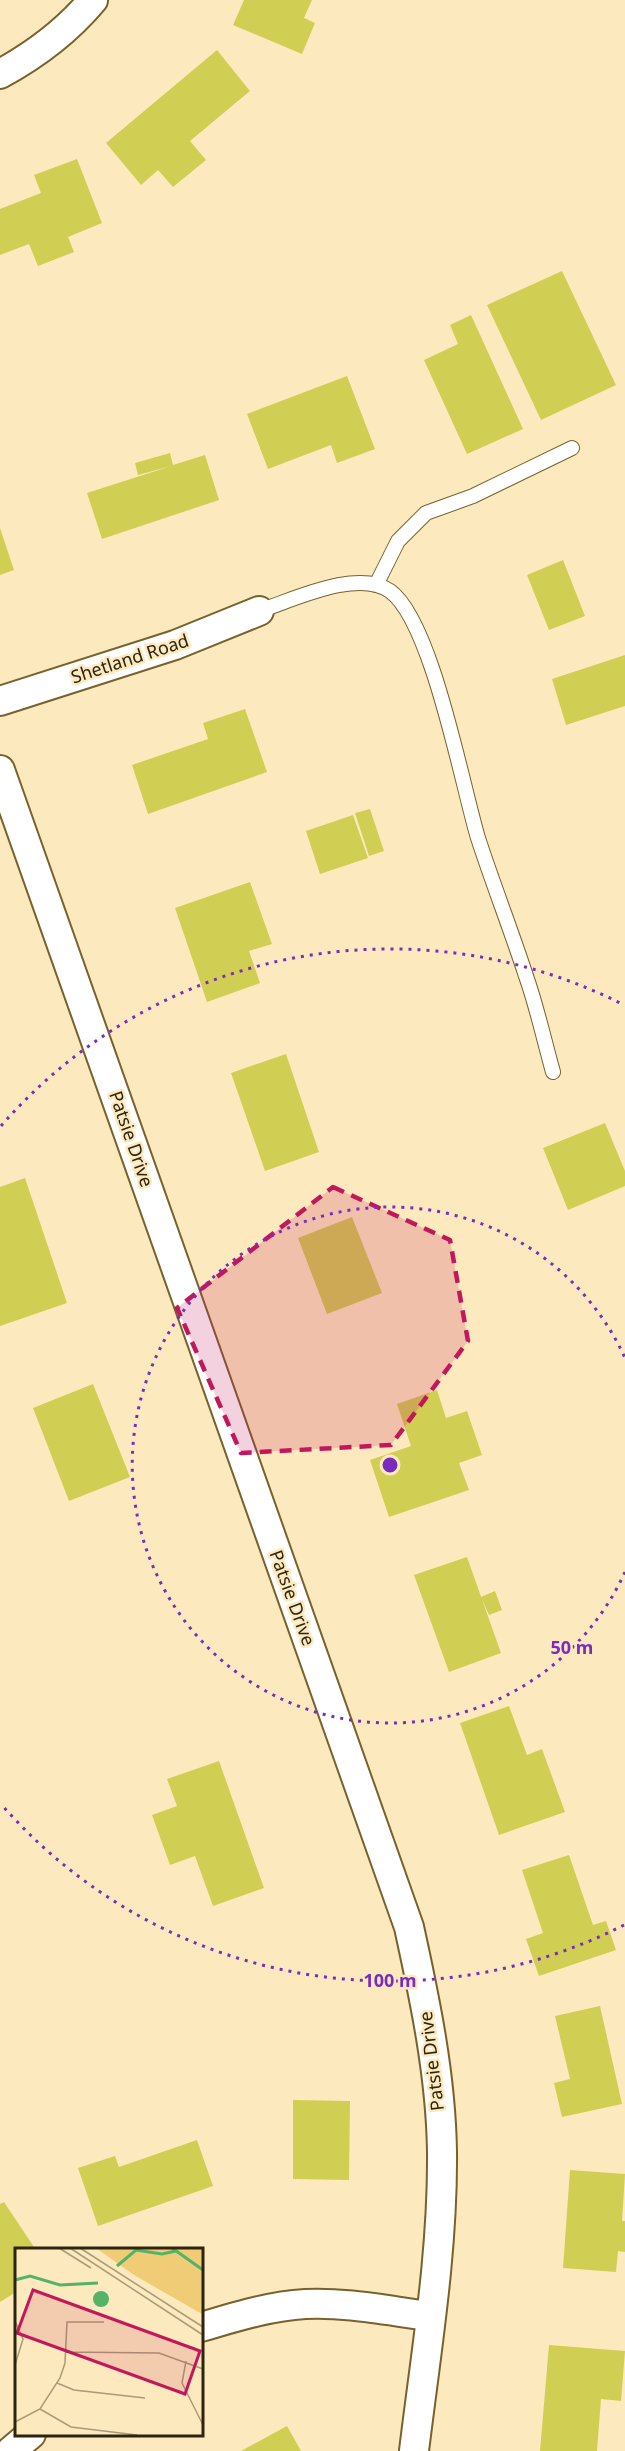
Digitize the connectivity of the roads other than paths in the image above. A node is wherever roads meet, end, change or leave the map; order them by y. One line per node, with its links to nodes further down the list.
1 (93, 0): 2 (street)
2 (0, 74)
3 (572, 448): 4 (lane)
4 (376, 585): 5 (lane); 8 (lane)
5 (259, 611): 6 (street, Shetland Road)
6 (0, 701)
7 (0, 770): 9 (street, Patsie Drive)
8 (553, 1072)
9 (430, 2316): 10 (street); 13 (street, Patsie Drive)
10 (202, 2327)
11 (29, 2436): 12 (street)
12 (11, 2451)
13 (414, 2451)

